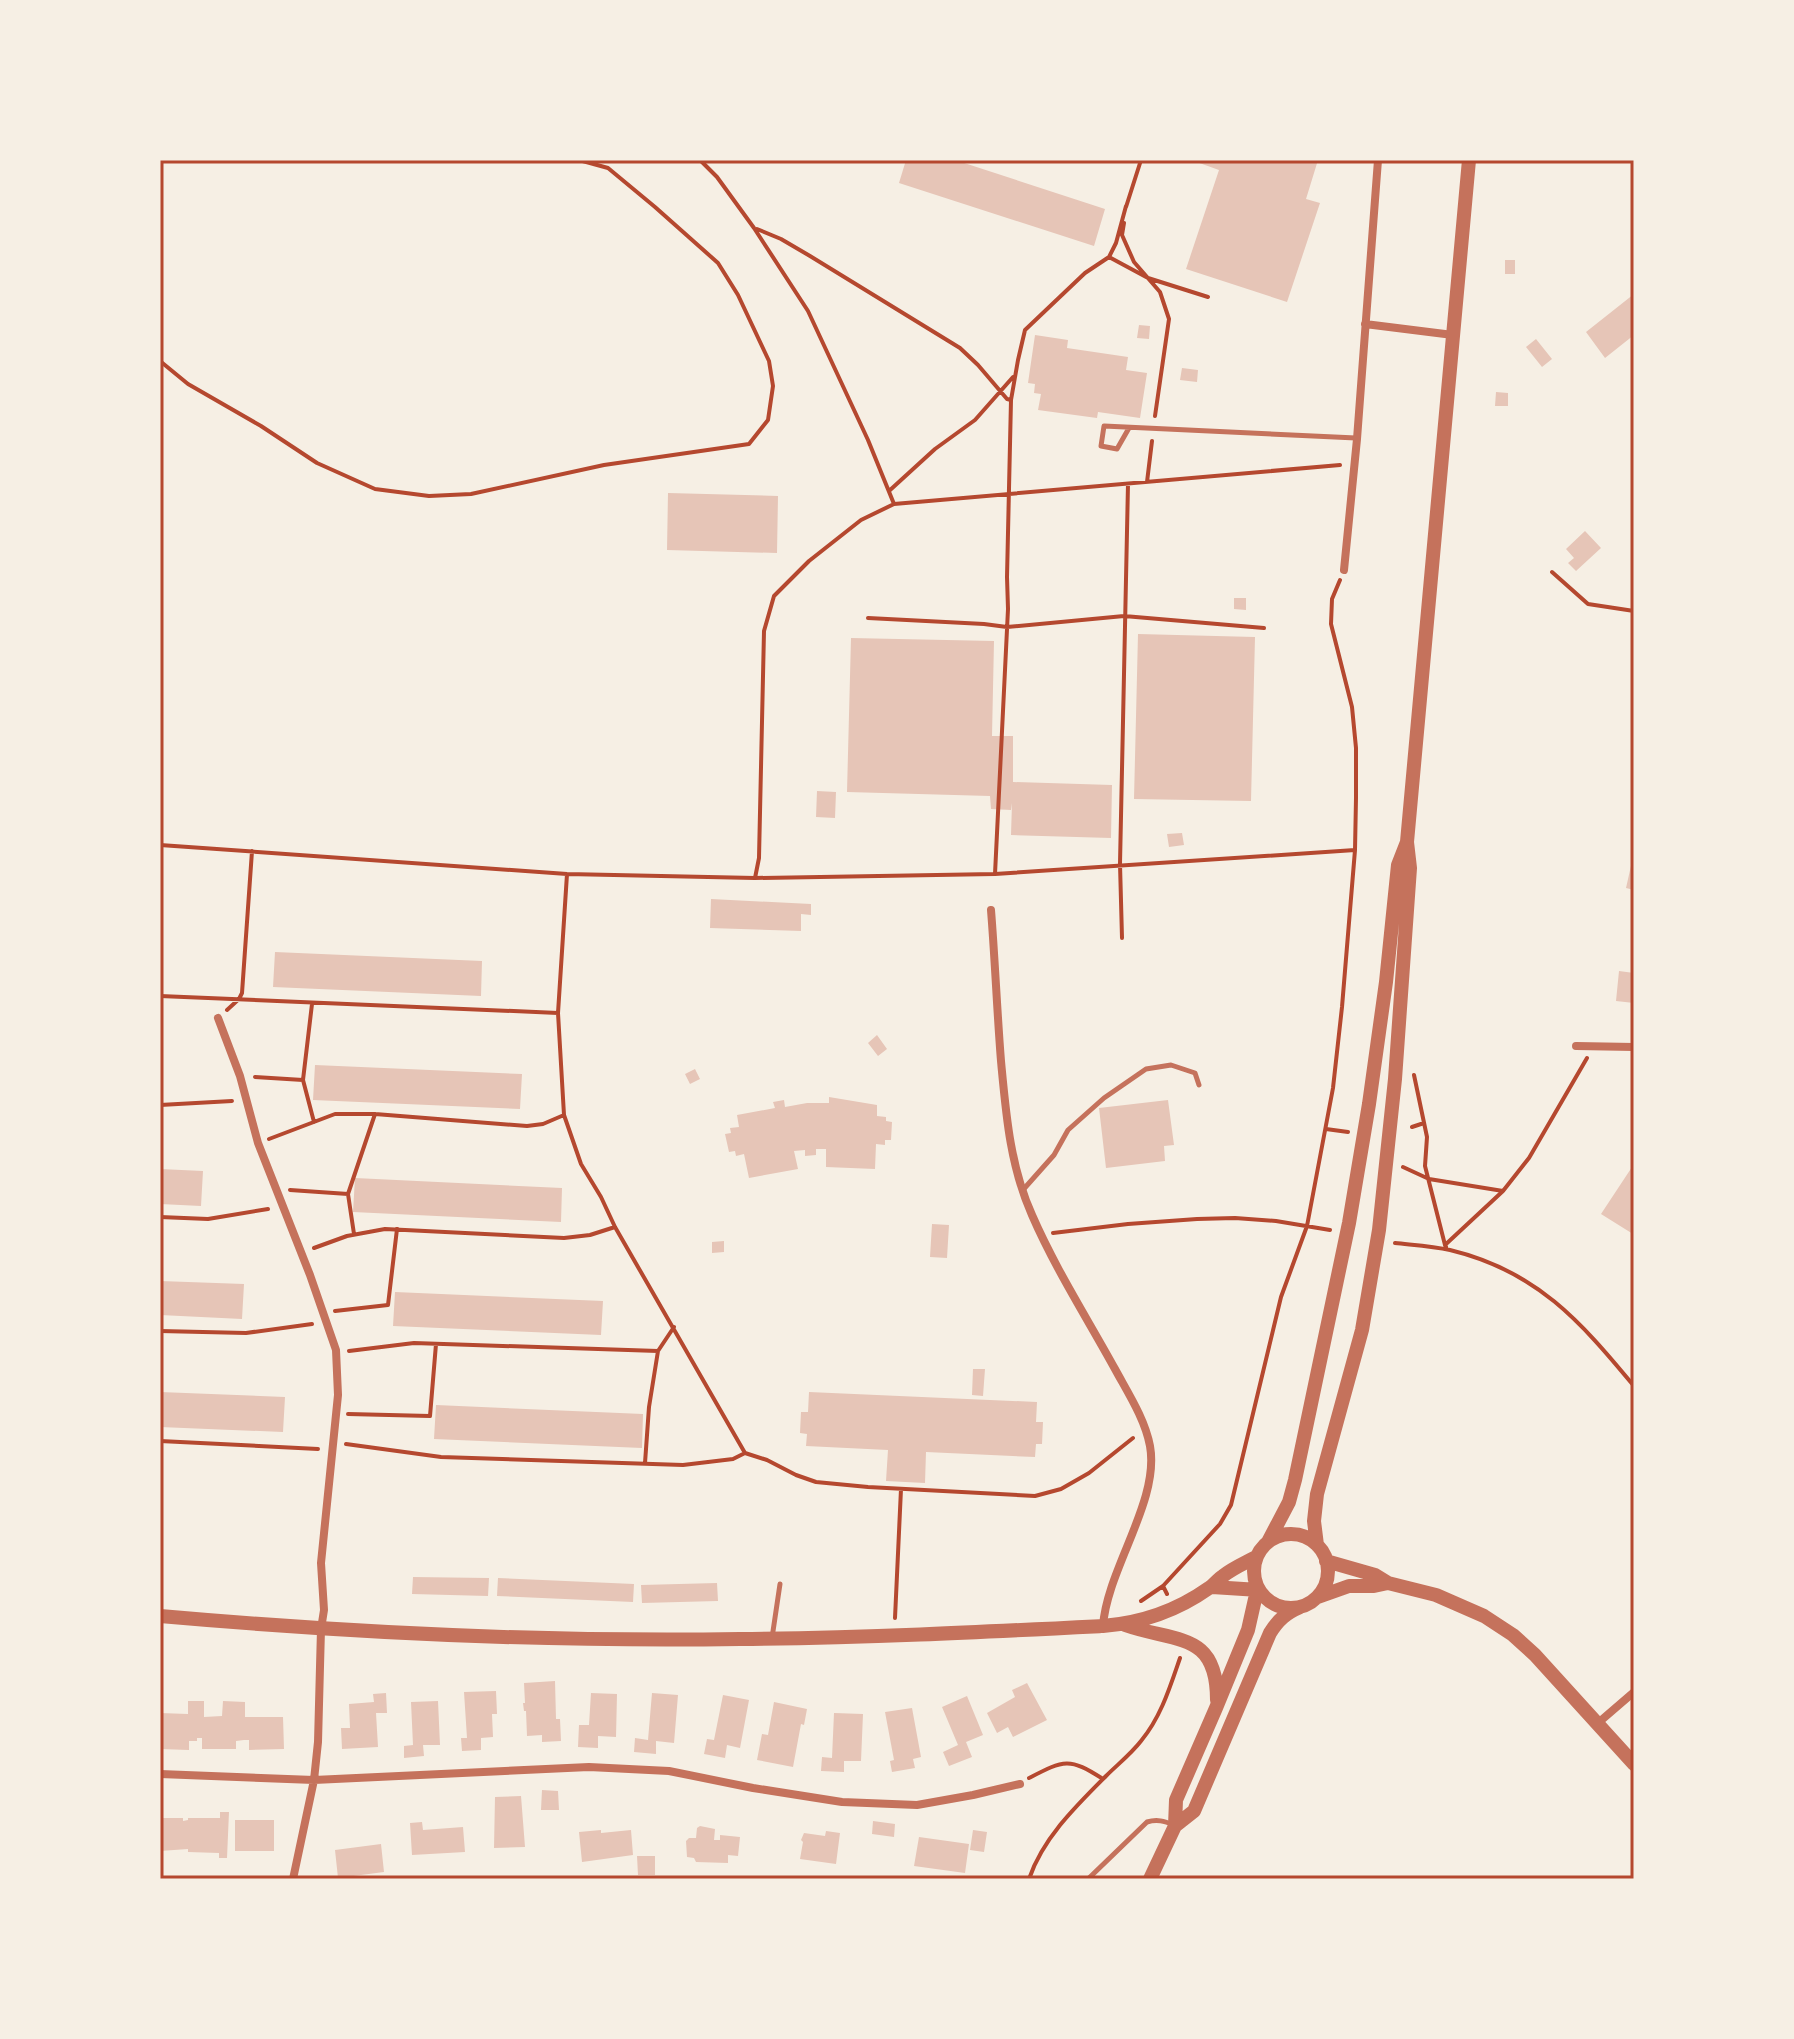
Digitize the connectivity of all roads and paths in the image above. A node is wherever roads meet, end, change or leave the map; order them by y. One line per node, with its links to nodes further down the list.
1 (579, 160): 13 (path)
2 (700, 160): 7 (path)
3 (1141, 160): 6 (path)
4 (1378, 160): 11 (street)
5 (1469, 160): 12 (street)
6 (1126, 206): 8 (path); 9 (path)
7 (754, 228): 15 (path); 23 (path)
8 (1109, 257): 9 (path); 14 (path)
9 (1148, 278): 10 (path); 18 (path)
10 (1208, 297)
11 (1365, 324): 12 (street); 19 (street)
12 (1453, 335): 33 (street)
13 (160, 361)
14 (1015, 375): 15 (path); 16 (path)
15 (1000, 391): 16 (path); 23 (path)
16 (1011, 400): 24 (path)
17 (1129, 428): 17 (lane); 18 (lane)
18 (1154, 429): 19 (lane); 21 (path)
19 (1357, 439): 20 (street)
20 (1355, 464): 21 (path); 26 (street)
21 (1147, 482): 22 (path)
22 (1128, 484): 24 (path); 29 (path)
23 (889, 491): 25 (path)
24 (1010, 494): 25 (path); 31 (path)
25 (894, 504): 40 (path)
26 (1344, 570): 35 (path)
27 (1552, 572): 28 (path)
28 (1634, 611)
29 (1124, 616): 31 (path); 32 (path); 37 (path)
30 (868, 618): 31 (path)
31 (1007, 627): 39 (path)
32 (1264, 628)
33 (1407, 842): 97 (street); 98 (street)
34 (160, 845): 36 (path)
35 (1355, 850): 37 (path); 62 (path)
36 (252, 851): 38 (path); 44 (path)
37 (1120, 864): 39 (path); 42 (path)
38 (567, 874): 40 (path); 46 (path)
39 (995, 874): 40 (path)
40 (755, 878)
41 (991, 910): 68 (street)
42 (1122, 938)
43 (160, 996): 44 (path)
44 (239, 999): 45 (path); 47 (path)
45 (312, 1004): 46 (path); 53 (path)
46 (558, 1013): 58 (path)
47 (218, 1018): 52 (street)
48 (1576, 1046): 49 (street)
49 (1594, 1046): 50 (street); 69 (path)
50 (1634, 1047)
51 (1414, 1072): 60 (path)
52 (240, 1076): 53 (path); 55 (street)
53 (303, 1080): 59 (path)
54 (1199, 1085): 68 (lane)
55 (247, 1100): 56 (path); 64 (street)
56 (160, 1105)
57 (375, 1114): 58 (path); 59 (path); 70 (path)
58 (564, 1115): 74 (path)
59 (314, 1122): 64 (path)
60 (1424, 1123): 61 (path); 66 (path)
61 (1412, 1127)
62 (1326, 1129): 63 (path); 73 (path)
63 (1350, 1133)
64 (258, 1143): 67 (street)
65 (1403, 1167): 66 (path)
66 (1429, 1179): 69 (path); 80 (path)
67 (276, 1189): 70 (path); 71 (street)
68 (1022, 1191): 78 (street)
69 (1503, 1191): 80 (path)
70 (348, 1194): 77 (path)
71 (283, 1206): 72 (path); 81 (street)
72 (160, 1217)
73 (1307, 1226): 76 (path); 78 (path); 103 (path)
74 (615, 1227): 75 (path); 84 (path)
75 (397, 1229): 77 (path); 82 (path)
76 (1330, 1230)
77 (354, 1234): 81 (path)
78 (1044, 1237): 91 (street)
79 (1395, 1243): 80 (path)
80 (1446, 1247): 89 (path)
81 (301, 1253): 82 (street)
82 (323, 1312): 83 (street)
83 (326, 1322): 85 (path); 88 (street)
84 (674, 1327): 87 (path); 94 (path)
85 (160, 1331)
86 (436, 1344): 87 (path); 88 (path); 90 (path)
87 (658, 1351): 95 (path)
88 (336, 1352): 90 (street)
89 (1634, 1386)
90 (336, 1414): 93 (street)
91 (1145, 1430): 96 (path); 109 (street)
92 (160, 1441): 93 (path)
93 (333, 1446): 95 (path); 114 (street)
94 (745, 1453): 95 (path); 96 (path)
95 (645, 1463)
96 (901, 1489): 111 (path)
97 (1268, 1542): 98 (street); 99 (street)
98 (1317, 1545): 100 (street)
99 (1256, 1557): 104 (street); 105 (street)
100 (1326, 1561): 101 (street); 106 (street)
101 (1388, 1583): 106 (street); 119 (street)
102 (780, 1584): 115 (lane)
103 (1163, 1586): 107 (path); 109 (path)
104 (1212, 1587): 105 (street); 107 (street)
105 (1260, 1591): 108 (street); 118 (street)
106 (1317, 1597): 108 (street)
107 (1175, 1607): 112 (street)
108 (1300, 1607): 125 (street)
109 (1105, 1608): 113 (street)
110 (160, 1616): 114 (street)
111 (895, 1618)
112 (1125, 1625): 113 (street); 116 (street)
113 (1103, 1626): 115 (street)
114 (321, 1629): 115 (street); 123 (street)
115 (772, 1639)
116 (1184, 1640): 118 (street); 122 (path)
117 (1634, 1692): 119 (street)
118 (1216, 1708): 125 (street)
119 (1598, 1723): 120 (street)
120 (1634, 1764)
121 (160, 1774): 123 (street)
122 (1103, 1779): 124 (path); 127 (path)
123 (314, 1780): 124 (street); 126 (street)
124 (1020, 1784)
125 (1175, 1826): 128 (lane); 129 (street)
126 (293, 1879)
127 (1029, 1879)
128 (1088, 1879)
129 (1150, 1879)

